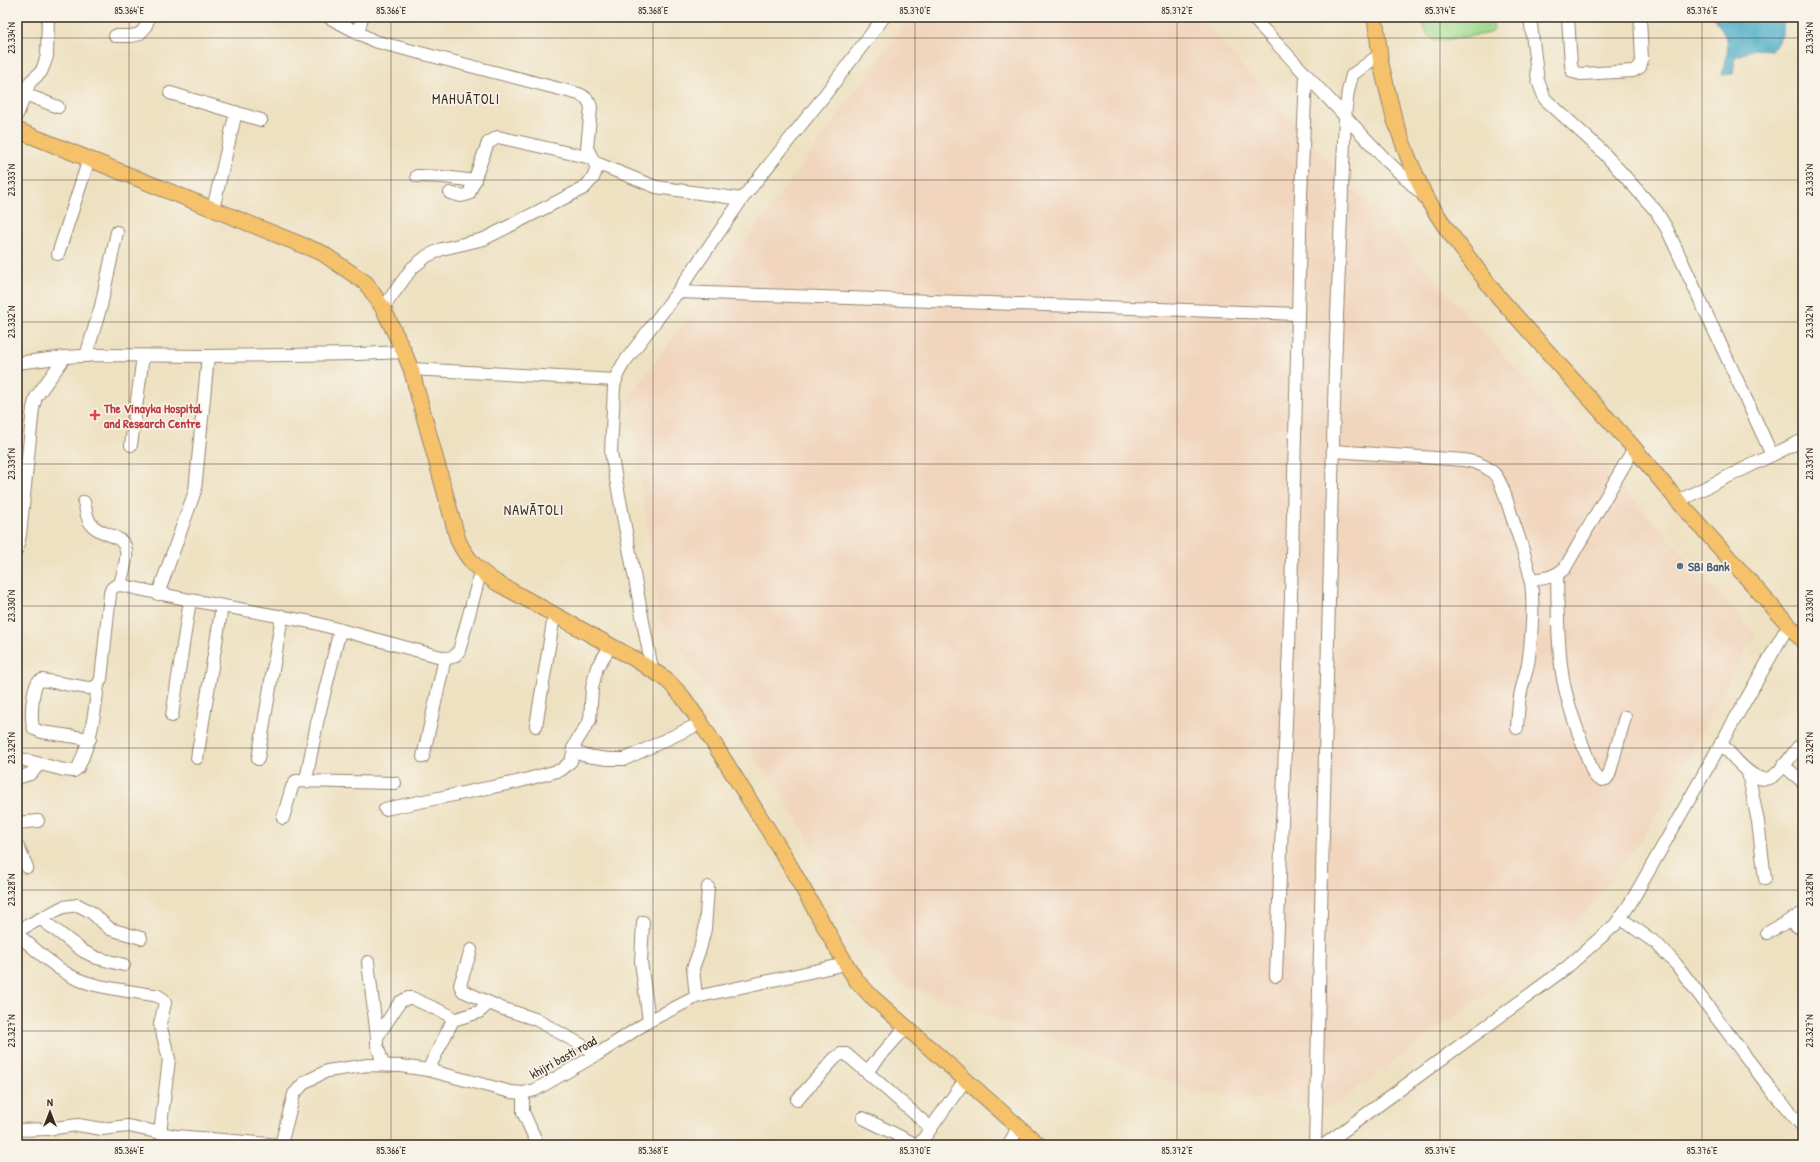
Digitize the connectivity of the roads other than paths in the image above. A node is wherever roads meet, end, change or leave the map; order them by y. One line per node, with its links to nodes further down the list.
1 (48, 17): 16 (street)
2 (149, 17): 12 (street)
3 (328, 17): 11 (street)
4 (362, 17): 11 (street)
5 (884, 17): 29 (street)
6 (1252, 17): 14 (street)
7 (1375, 17): 13 (main road)
8 (1530, 17): 48 (street)
9 (1568, 17): 10 (street)
10 (1640, 17)
11 (358, 34): 24 (street)
12 (115, 36)
13 (1380, 55): 20 (street); 28 (main road)
14 (1306, 74): 20 (street); 35 (street)
15 (170, 92): 18 (street)
16 (25, 94): 17 (street); 19 (street)
17 (58, 107)
18 (236, 112): 21 (street); 30 (street)
19 (17, 115)
20 (1345, 116): 28 (street); 47 (street)
21 (261, 120)
22 (17, 130): 23 (main road)
23 (89, 159): 30 (main road); 32 (street)
24 (593, 161): 26 (street); 29 (street); 34 (street)
25 (416, 176): 26 (street)
26 (475, 181): 27 (street)
27 (450, 193)
28 (1425, 196): 46 (main road)
29 (742, 199): 33 (street)
30 (213, 209): 34 (main road)
31 (117, 232): 37 (street)
32 (58, 254)
33 (678, 292): 35 (street); 43 (street)
34 (383, 308): 36 (main road)
35 (1297, 314): 109 (street)
36 (404, 352): 39 (street); 42 (main road)
37 (86, 356): 38 (street); 40 (street)
38 (143, 356): 39 (street); 45 (street)
39 (208, 356): 56 (street)
40 (65, 357): 41 (street); 51 (street)
41 (17, 363)
42 (411, 369): 43 (street); 52 (main road)
43 (616, 380): 66 (street)
44 (1803, 440): 48 (street)
45 (131, 445)
46 (1634, 448): 49 (main road); 53 (street)
47 (1333, 451): 54 (street); 134 (street)
48 (1772, 455): 49 (street)
49 (1678, 501): 61 (main road)
50 (84, 502): 55 (street)
51 (17, 548)
52 (480, 571): 60 (main road); 65 (street)
53 (1558, 575): 54 (street); 69 (street)
54 (1530, 580): 72 (street)
55 (120, 585): 56 (street); 67 (street)
56 (158, 594): 57 (street)
57 (190, 600): 58 (street); 68 (street)
58 (222, 606): 59 (street); 79 (street)
59 (282, 616): 62 (street); 80 (street)
60 (554, 616): 64 (main road); 71 (street)
61 (1789, 624): 63 (main road); 74 (street)
62 (340, 630): 65 (street); 85 (street)
63 (1803, 641)
64 (611, 646): 66 (main road); 76 (street)
65 (445, 658): 77 (street)
66 (652, 669): 70 (main road)
67 (98, 685): 73 (street); 73 (street)
68 (172, 716)
69 (1625, 717)
70 (701, 724): 76 (street); 107 (main road)
71 (536, 726)
72 (1517, 728)
73 (90, 739): 81 (street)
74 (1721, 743): 83 (street); 98 (street)
75 (1798, 747): 82 (street)
76 (573, 748): 88 (street)
77 (423, 757)
78 (17, 758): 81 (street)
79 (197, 758)
80 (258, 759)
81 (40, 764): 84 (street)
82 (1784, 765): 83 (street); 86 (street)
83 (1748, 772): 94 (street)
84 (17, 778)
85 (306, 780): 87 (street); 89 (street)
86 (1803, 782)
87 (395, 783)
88 (385, 810)
89 (283, 818)
90 (38, 821): 91 (street)
91 (17, 823)
92 (17, 845): 93 (street)
93 (27, 867)
94 (1765, 879)
95 (708, 887): 110 (street)
96 (1803, 913): 99 (street)
97 (41, 918): 102 (street); 104 (street); 108 (street)
98 (1620, 918): 125 (street); 135 (street)
99 (1789, 921): 101 (street); 103 (street)
100 (643, 922): 113 (street)
101 (1803, 930)
102 (17, 932): 128 (street)
103 (1768, 933)
104 (141, 938)
105 (471, 950): 111 (street)
106 (368, 962): 115 (street)
107 (846, 964): 110 (street, khijri basti road); 114 (main road)
108 (124, 966)
109 (1276, 976)
110 (696, 997): 113 (street, khijri basti road)
111 (489, 1003): 112 (street); 116 (street)
112 (453, 1020): 115 (street); 118 (street)
113 (649, 1021): 116 (street, khijri basti road)
114 (906, 1027): 119 (street); 120 (main road)
115 (377, 1037): 117 (street)
116 (598, 1054): 121 (street, khijri basti road)
117 (383, 1064): 118 (street, khijri basti road); 129 (street, khijri basti road)
118 (428, 1070): 121 (street, khijri basti road)
119 (867, 1070): 122 (street); 126 (street)
120 (965, 1080): 124 (main road); 126 (street)
121 (523, 1093): 130 (street)
122 (797, 1100)
123 (863, 1118): 131 (street)
124 (1018, 1127): 132 (street); 133 (main road)
125 (1803, 1127)
126 (931, 1128): 131 (street)
127 (17, 1130): 128 (street)
128 (160, 1133): 129 (street)
129 (281, 1145)
130 (538, 1145)
131 (918, 1145)
132 (1009, 1145)
133 (1039, 1145)
134 (1316, 1145)
135 (1324, 1145)

